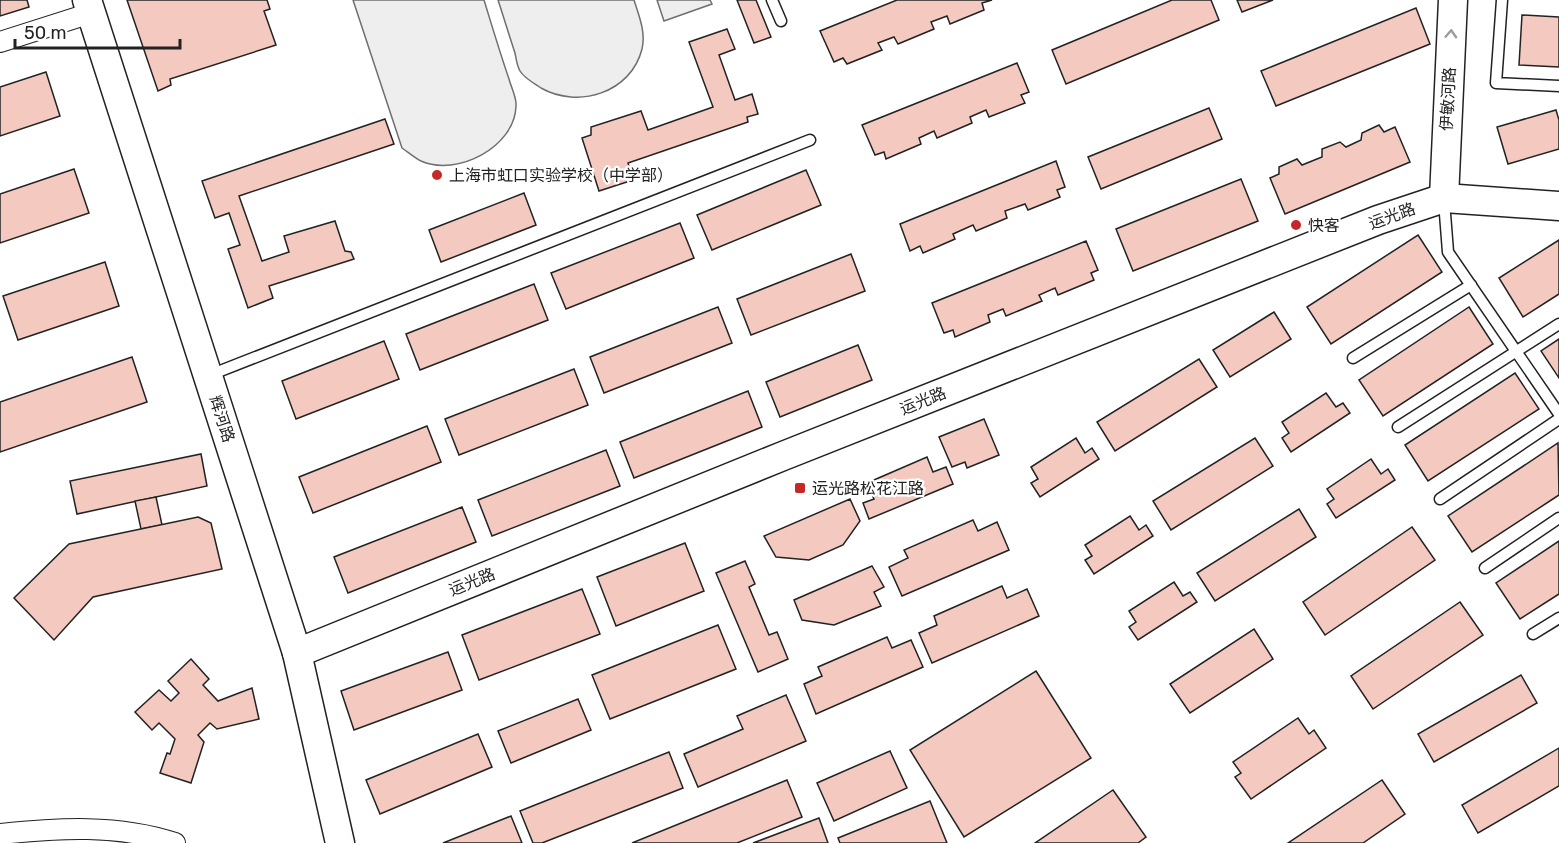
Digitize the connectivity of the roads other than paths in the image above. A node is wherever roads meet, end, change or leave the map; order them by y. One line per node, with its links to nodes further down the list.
1 (772, 0): 5 (lane)
2 (1453, 0): 9 (street, 伊敏河路, one-way to 2)
3 (1502, 0): 7 (lane)
4 (89, 7): 6 (street); 15 (street, 辉河路)
5 (781, 21)
6 (0, 42)
7 (1559, 86)
8 (810, 140): 15 (lane)
9 (1444, 198): 10 (street, 运光路); 11 (lane); 24 (street, 运光路)
10 (1559, 206)
11 (1471, 285): 13 (lane); 14 (lane)
12 (1559, 324): 13 (lane)
13 (1516, 351): 16 (lane); 18 (lane)
14 (1353, 358)
15 (208, 376): 24 (street, 辉河路)
16 (1559, 414)
17 (1559, 419): 19 (lane)
18 (1398, 427)
19 (1440, 499)
20 (1559, 518): 21 (lane)
21 (1485, 568)
22 (1559, 618): 23 (lane)
23 (1533, 634)
24 (297, 653): 28 (street, 辉河路)
25 (0, 834): 26 (street)
26 (51, 836): 27 (street)
27 (175, 843)
28 (340, 843)

